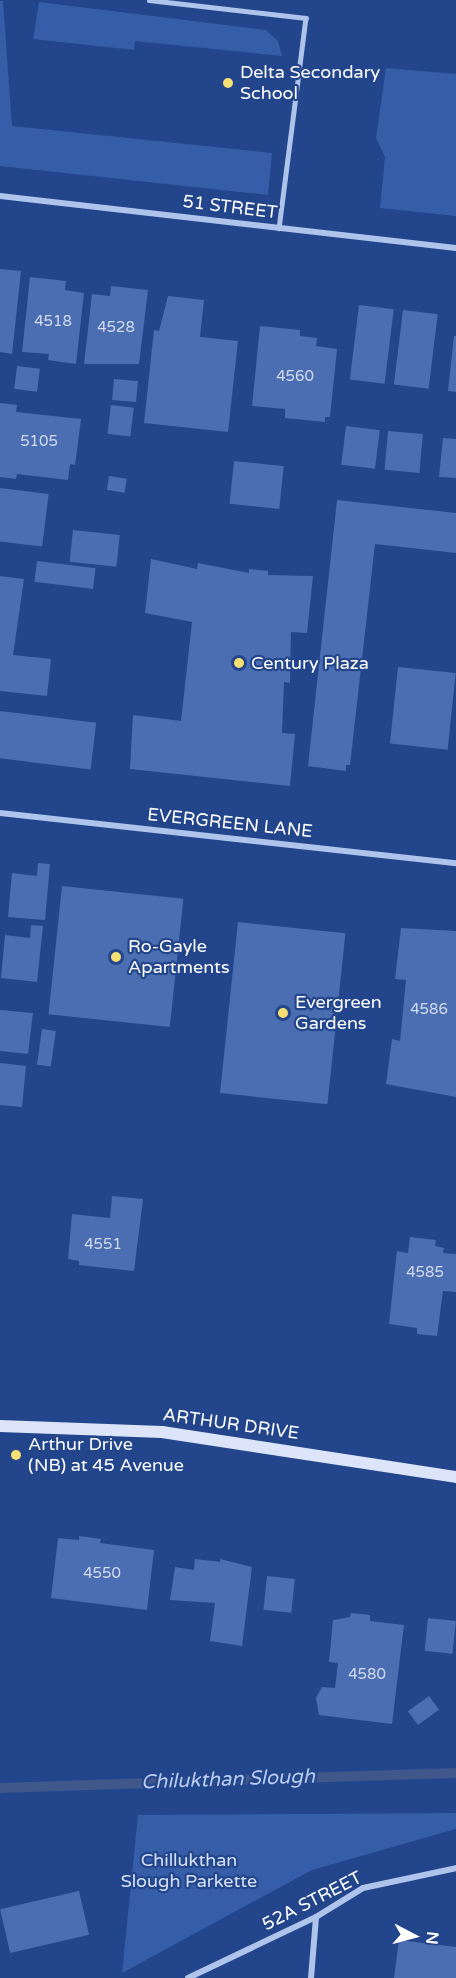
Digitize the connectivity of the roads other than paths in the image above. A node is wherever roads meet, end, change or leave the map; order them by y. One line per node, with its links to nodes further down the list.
1 (149, 0): 3 (lane)
2 (0, 196): 3 (street, 51 STREET)
3 (279, 228): 4 (street, 51 STREET)
4 (456, 248)
5 (0, 813): 6 (street, EVERGREEN LANE)
6 (456, 863)
7 (0, 1426): 8 (main road, ARTHUR DRIVE)
8 (456, 1477)
9 (456, 1868): 10 (street, 52A STREET)
10 (316, 1917): 11 (street, 52A STREET); 12 (street)
11 (188, 1978)
12 (310, 1978)

